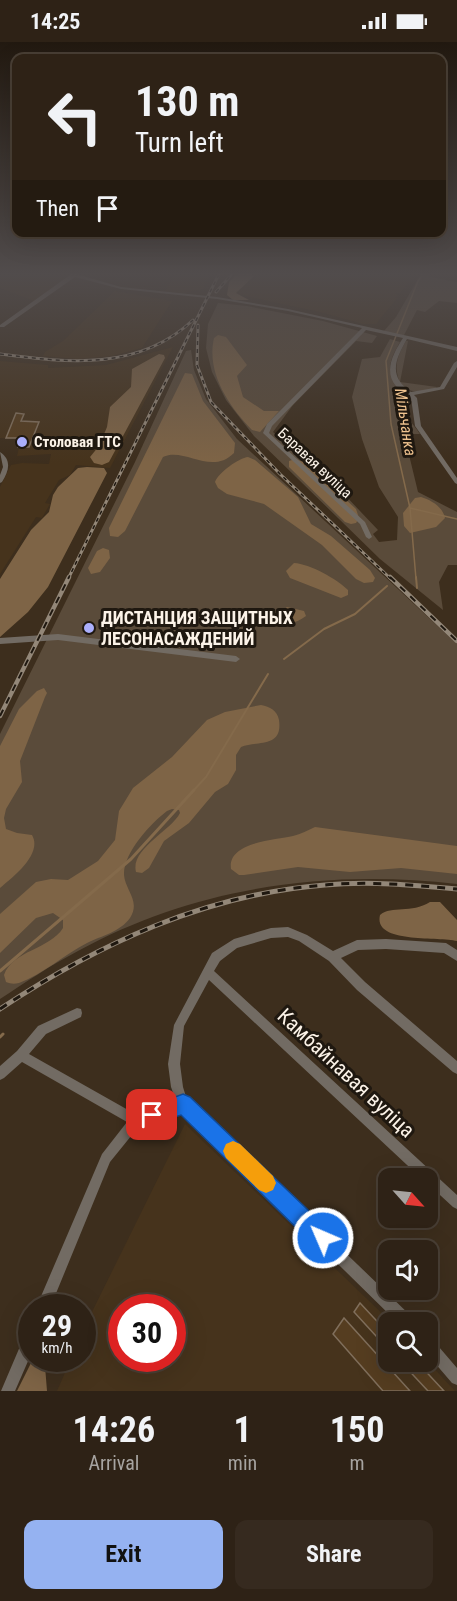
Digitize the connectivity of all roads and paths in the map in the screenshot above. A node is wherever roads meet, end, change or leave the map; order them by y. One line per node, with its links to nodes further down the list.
1 (356, 337): 10 (street, Баравая вуліца)
2 (394, 337): 3 (street)
3 (404, 339): 4 (street); 6 (street)
4 (457, 350)
5 (457, 363): 6 (street)
6 (411, 394): 9 (street)
7 (0, 454): 8 (street)
8 (0, 481)
9 (457, 482)
10 (369, 537)
11 (0, 641): 12 (street)
12 (237, 659)
13 (457, 956): 14 (street)
14 (333, 957): 15 (street); 18 (street)
15 (208, 972): 20 (street); 22 (street, Камбайнавая вуліца)
16 (77, 1012): 17 (street)
17 (21, 1055): 19 (street); 21 (street)
18 (457, 1068)
19 (0, 1074)
20 (183, 1104): 21 (street); 24 (street)
21 (136, 1121): 23 (street)
22 (457, 1203)
23 (49, 1294)
24 (397, 1312)
25 (438, 1356): 27 (street)
26 (18, 1368): 28 (street)
27 (457, 1378)
28 (8, 1391)

